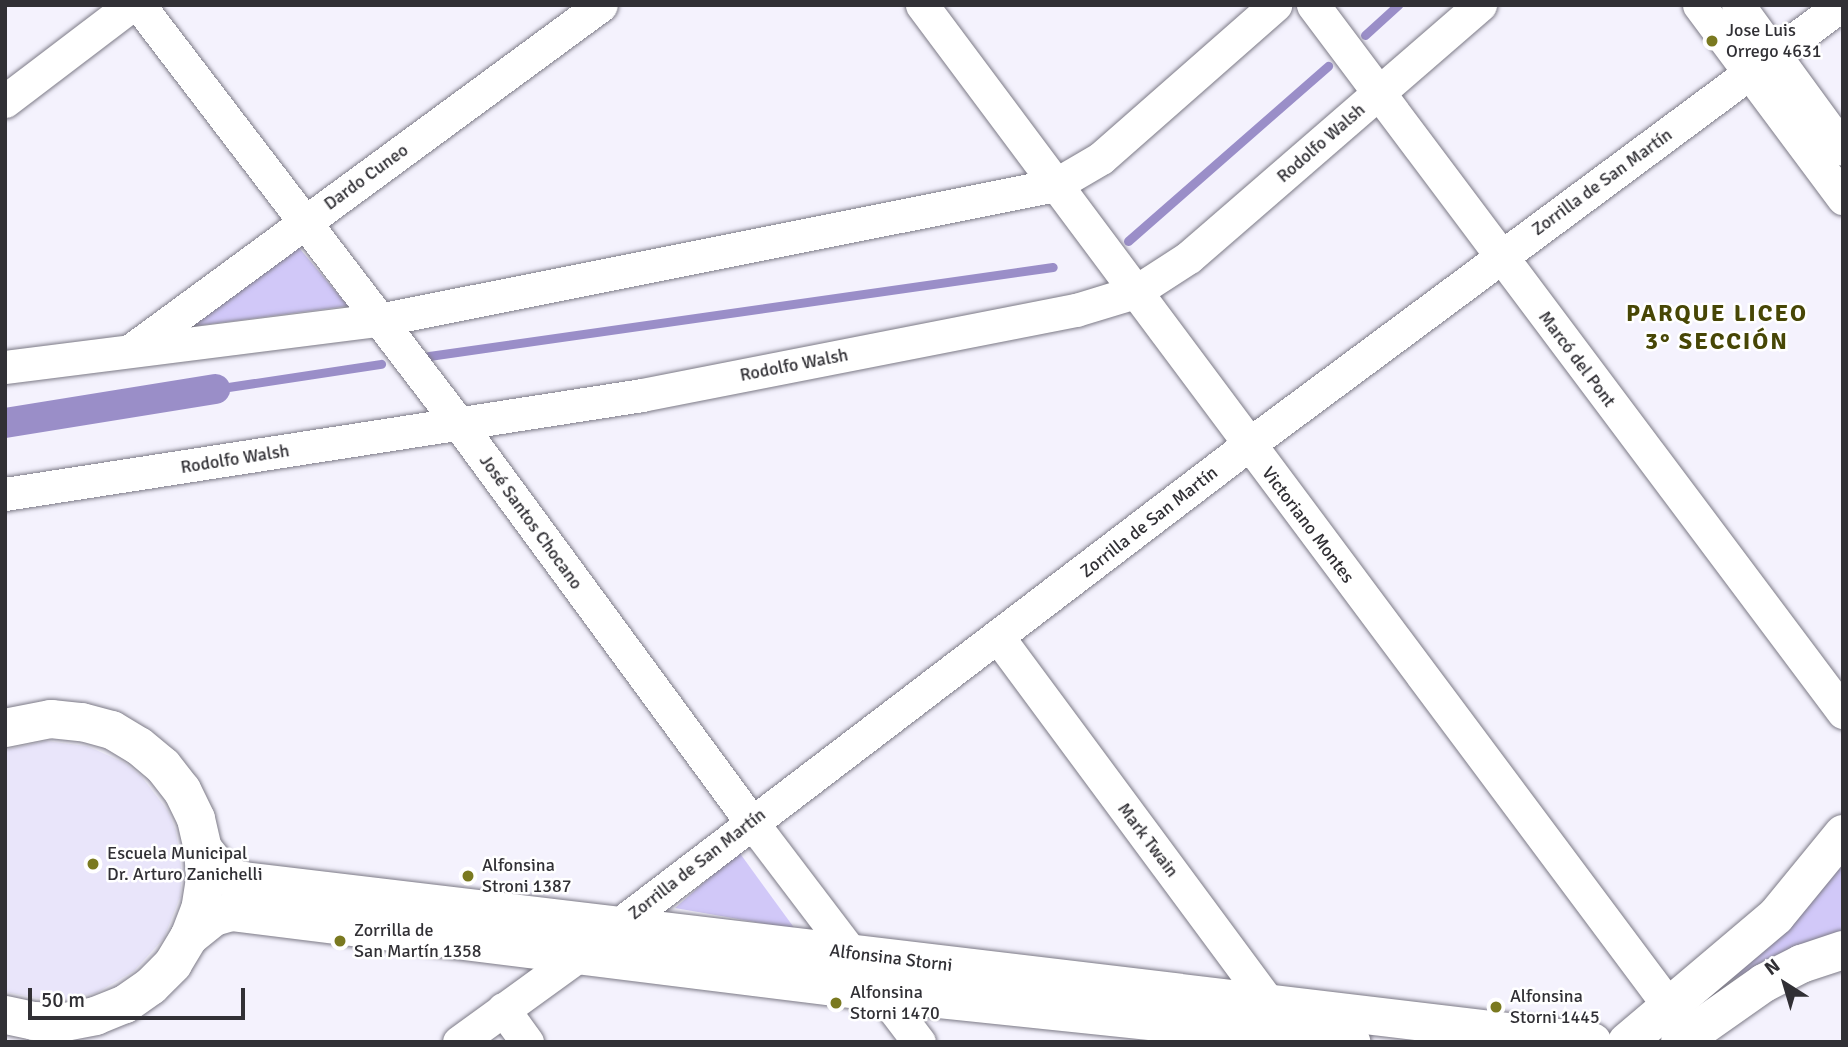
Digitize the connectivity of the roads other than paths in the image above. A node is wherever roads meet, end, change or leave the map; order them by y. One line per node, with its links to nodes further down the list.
1 (131, 5): 13 (street)
2 (139, 5): 17 (street, José Santos Chocano)
3 (601, 5): 17 (street, Dardo Cuneo)
4 (922, 5): 15 (street, Victoriano Montes)
5 (1275, 5): 15 (street)
6 (1314, 5): 12 (street, Marcó del Pont)
7 (1480, 5): 12 (street, Rodolfo Walsh)
8 (1699, 5): 11 (street)
9 (1738, 5): 11 (street)
10 (1841, 5): 11 (street, Zorrilla de San Martín)
11 (1762, 63): 14 (street); 16 (street); 18 (street, Zorrilla de San Martín)
12 (1378, 94): 18 (street, Marcó del Pont); 19 (street, Rodolfo Walsh)
13 (5, 101)
14 (1843, 149)
15 (1055, 185): 19 (street, Victoriano Montes); 20 (street)
16 (1843, 198)
17 (305, 222): 20 (street, José Santos Chocano); 21 (street, Dardo Cuneo)
18 (1500, 257): 24 (street, Zorrilla de San Martín); 27 (street, Marcó del Pont)
19 (1135, 292): 23 (street, Rodolfo Walsh); 24 (street, Victoriano Montes)
20 (379, 320): 21 (street); 23 (street, José Santos Chocano)
21 (132, 350): 22 (street)
22 (5, 367)
23 (459, 424): 25 (street, Rodolfo Walsh); 29 (street, José Santos Chocano)
24 (1248, 445): 26 (street, Zorrilla de San Martín); 41 (street, Victoriano Montes)
25 (5, 494)
26 (998, 637): 29 (street, Zorrilla de San Martín); 38 (street, Mark Twain)
27 (1843, 712)
28 (5, 727): 31 (street, Alfonsina Storni)
29 (751, 821): 32 (street, Zorrilla de San Martín); 35 (street, José Santos Chocano)
30 (1843, 834): 41 (street)
31 (203, 849): 32 (street, Alfonsina Storni); 33 (street, Alfonsina Storni)
32 (617, 927): 35 (street, Alfonsina Storni); 36 (street, Zorrilla de San Martín)
33 (189, 937): 36 (street, Alfonsina Storni); 40 (street, Alfonsina Storni)
34 (1843, 950): 41 (street)
35 (851, 954): 37 (street, José Santos Chocano); 38 (street, Alfonsina Storni)
36 (579, 956): 37 (street, Alfonsina Storni); 39 (street, Zorrilla de San Martín)
37 (882, 993): 42 (street, Alfonsina Storni); 45 (street, José Santos Chocano)
38 (1268, 1001): 42 (street, Mark Twain); 47 (street, Alfonsina Storni)
39 (503, 1009): 43 (street, Zorrilla de San Martín); 44 (street)
40 (5, 1015)
41 (1684, 1031): 48 (street)
42 (1296, 1038): 46 (street, Alfonsina Storni)
43 (459, 1042)
44 (527, 1042)
45 (919, 1042)
46 (1351, 1042)
47 (1592, 1042)
48 (1627, 1042)

